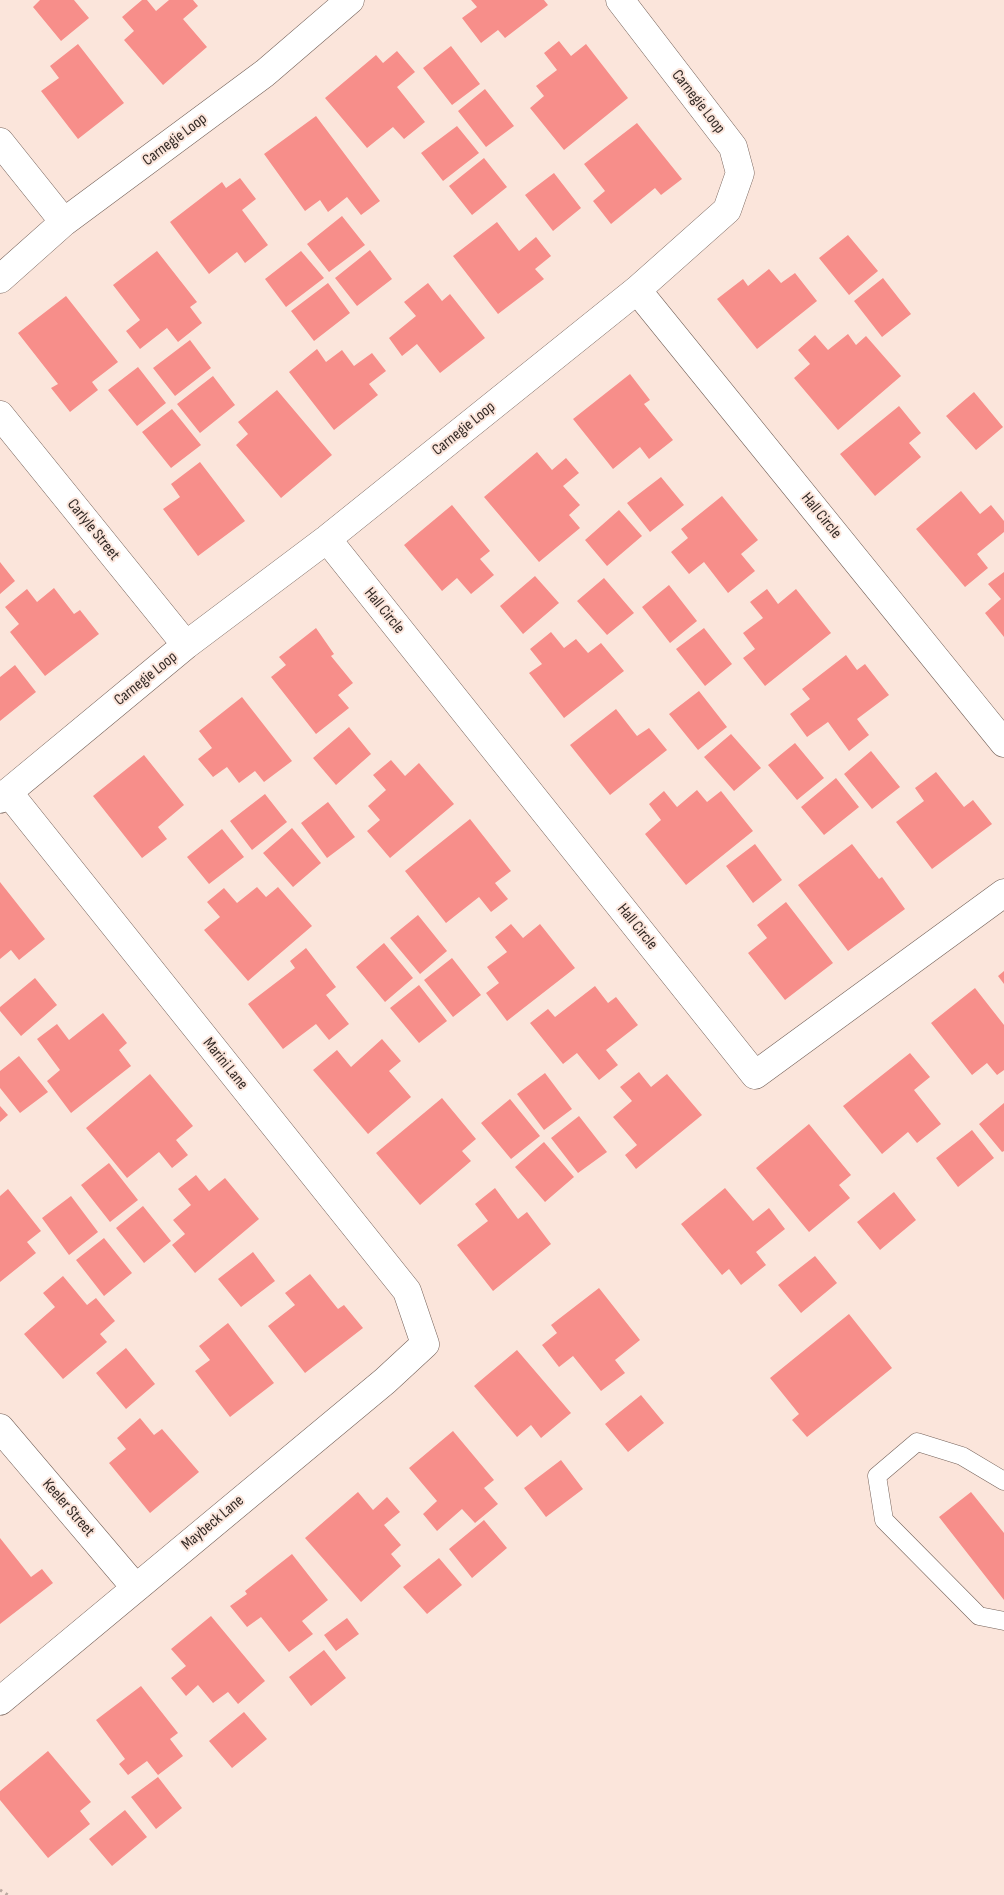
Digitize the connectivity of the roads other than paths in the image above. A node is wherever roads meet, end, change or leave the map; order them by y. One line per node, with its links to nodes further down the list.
1 (350, 0): 4 (street, Carnegie Loop)
2 (620, 0): 6 (street, Carnegie Loop)
3 (0, 142): 4 (street)
4 (64, 222): 5 (street, Carnegie Loop)
5 (0, 279)
6 (637, 290): 8 (street, Carnegie Loop); 10 (street, Hall Circle)
7 (0, 415): 9 (street, Carlyle Street)
8 (327, 539): 9 (street, Carnegie Loop); 12 (street, Hall Circle)
9 (186, 645): 11 (street, Carnegie Loop)
10 (1004, 743)
11 (4, 796): 13 (street, Marini Lane)
12 (1004, 893)
13 (425, 1344): 16 (street, Maybeck Lane)
14 (0, 1428): 16 (street, Keeler Street)
15 (1004, 1481): 17 (lane)
16 (135, 1587): 18 (street, Maybeck Lane)
17 (1004, 1622)
18 (0, 1701)

